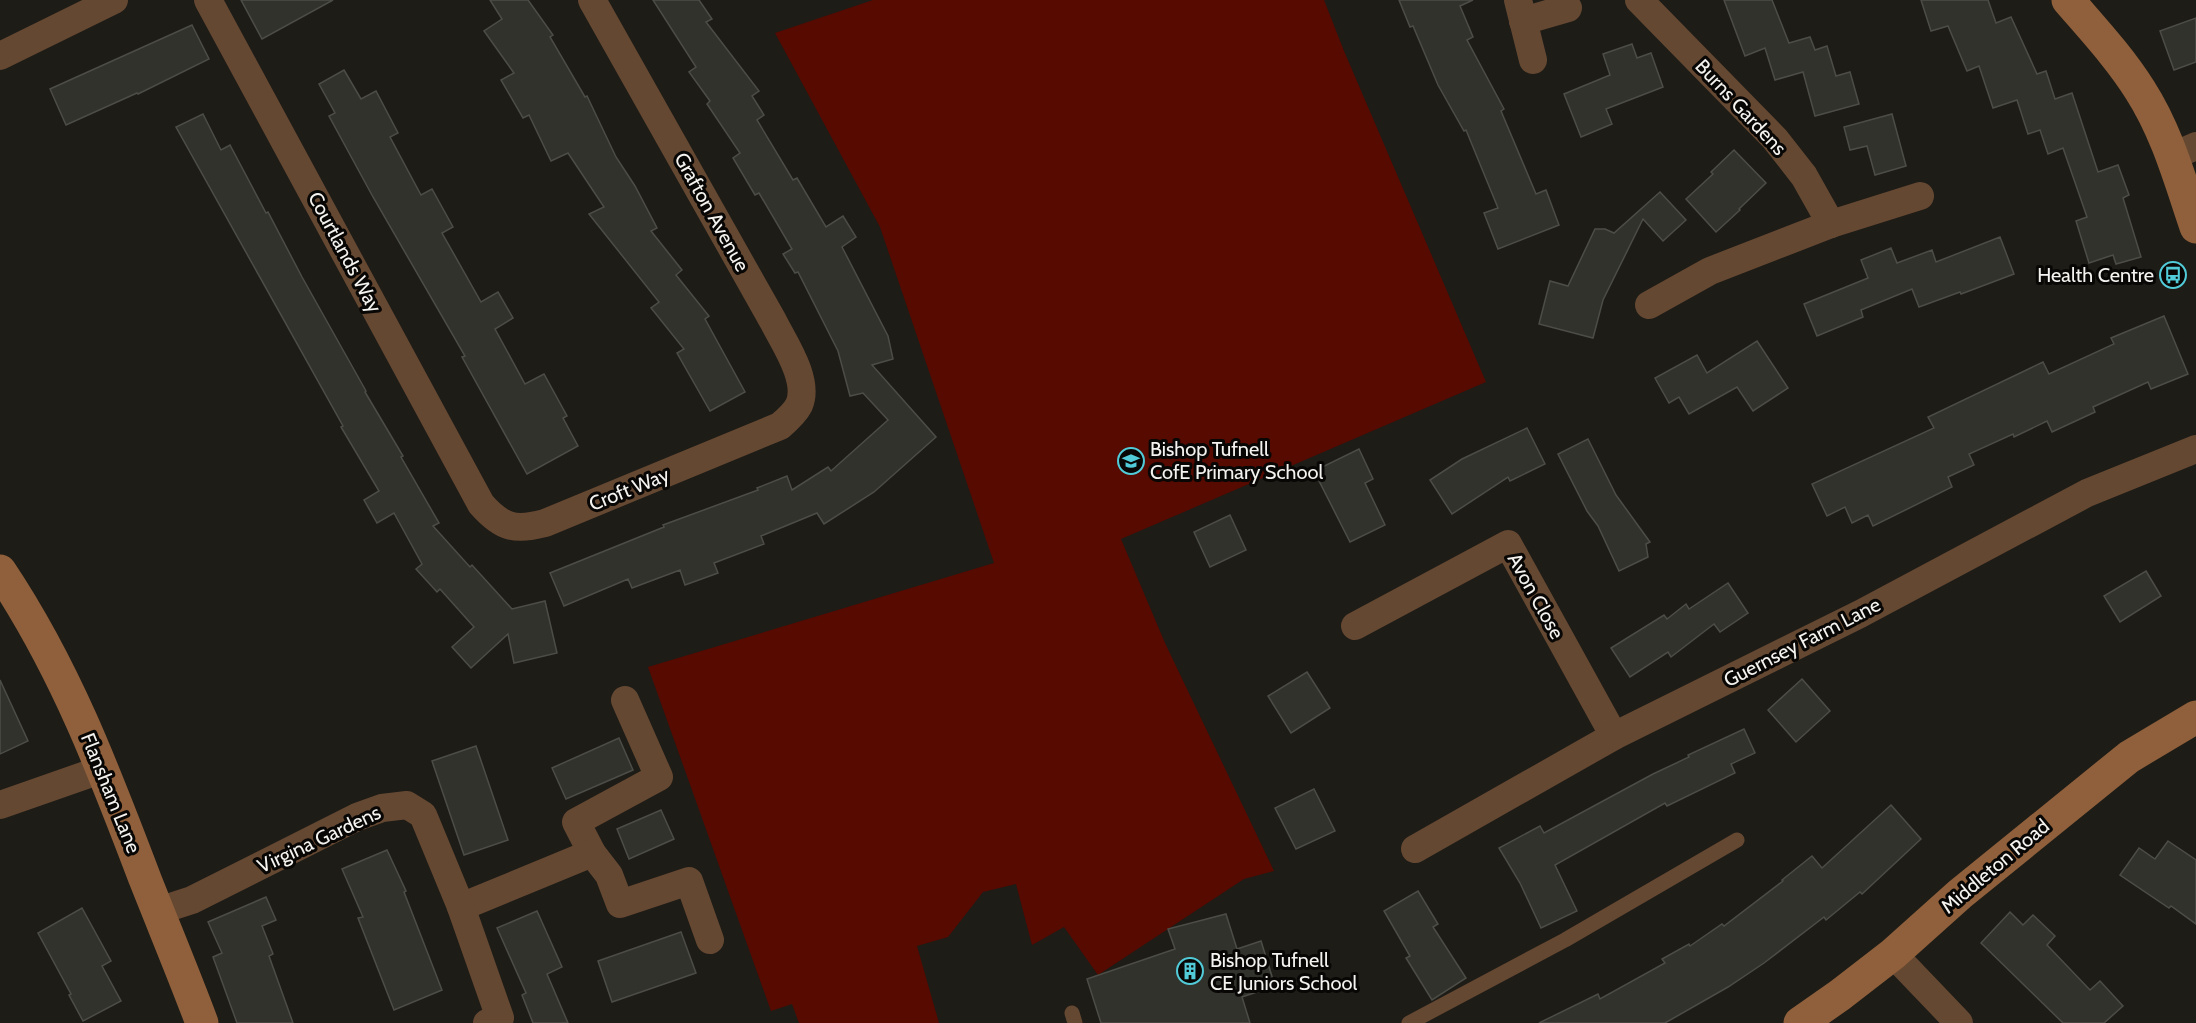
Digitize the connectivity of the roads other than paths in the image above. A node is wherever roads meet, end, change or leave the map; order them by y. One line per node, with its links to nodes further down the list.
1 (114, 0): 8 (street)
2 (208, 0): 17 (street, Courtlands Way)
3 (592, 0): 15 (street, Grafton Avenue)
4 (1639, 0): 12 (street, Burns Gardens)
5 (2068, 0): 10 (main road)
6 (1568, 8): 7 (street)
7 (1521, 10): 9 (street)
8 (0, 56)
9 (1533, 60)
10 (2184, 151): 13 (main road)
11 (1920, 196): 12 (street)
12 (1831, 224): 14 (street)
13 (2196, 227)
14 (1649, 305)
15 (780, 426): 17 (street, Croft Way)
16 (2196, 449): 22 (street, Guernsey Farm Lane)
17 (482, 504)
18 (0, 571): 23 (main road, Flansham Lane)
19 (1355, 626): 22 (street, Avon Close)
20 (625, 700): 27 (street)
21 (2196, 717): 31 (main road, Middleton Road)
22 (1614, 736): 26 (street, Guernsey Farm Lane)
23 (103, 769): 24 (street); 29 (main road, Flansham Lane)
24 (0, 805)
25 (1737, 840): 34 (lane)
26 (1415, 849)
27 (592, 853): 28 (street); 30 (street)
28 (461, 907): 29 (street, Virgina Gardens); 33 (street, Virgina Gardens)
29 (158, 911): 32 (main road, Flansham Lane)
30 (710, 940)
31 (1893, 954): 35 (main road, Middleton Road); 36 (street)
32 (202, 1023)
33 (487, 1023)
34 (1409, 1023)
35 (1800, 1023)
36 (1959, 1023)

